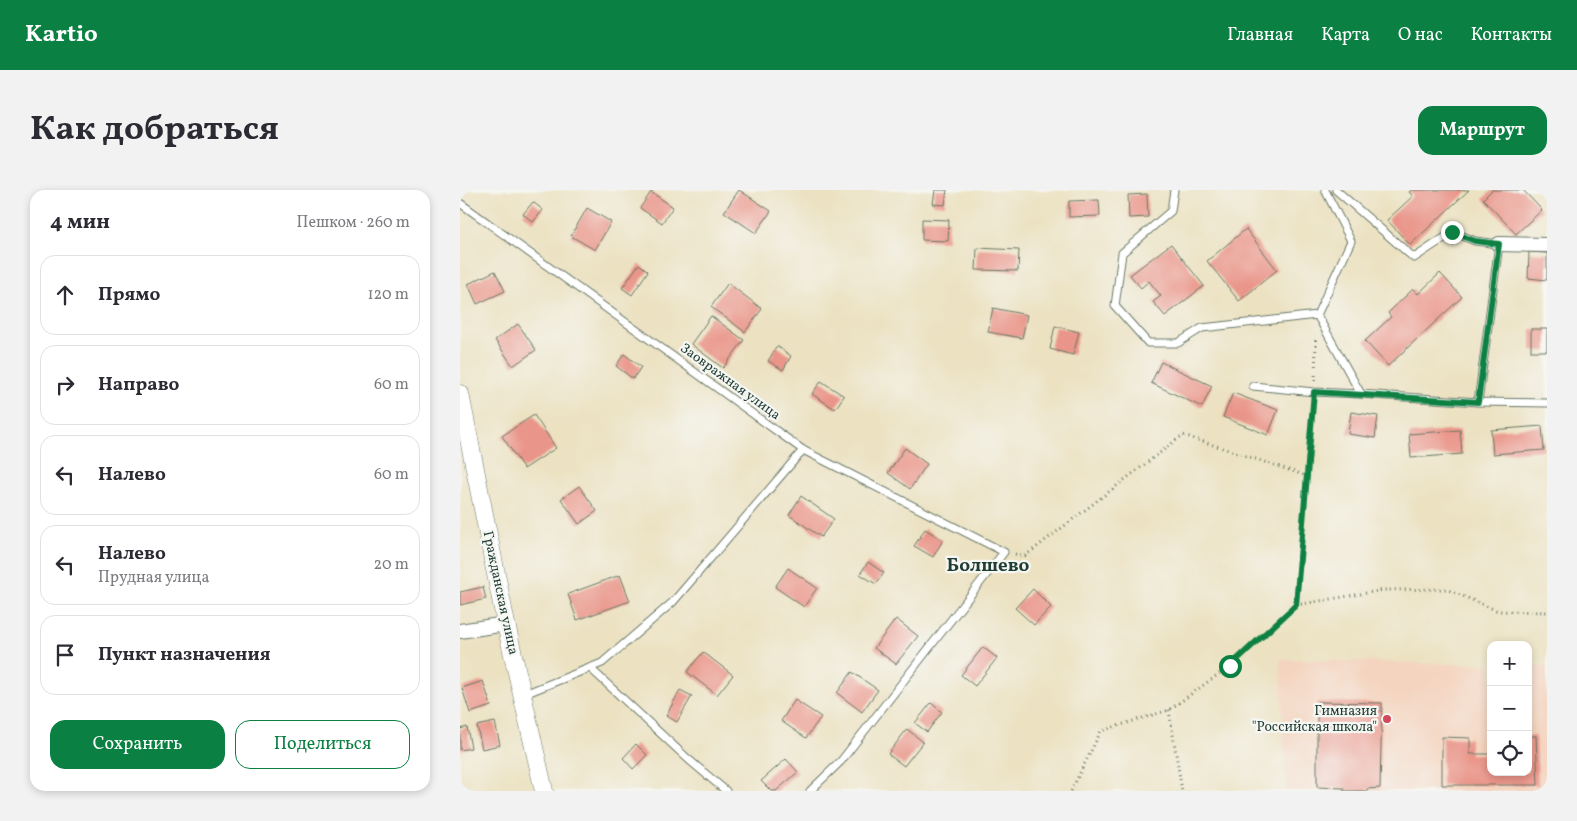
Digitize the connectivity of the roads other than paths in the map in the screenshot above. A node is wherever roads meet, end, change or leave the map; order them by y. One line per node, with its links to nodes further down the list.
1 (1174, 190): 7 (lane)
2 (1325, 190): 7 (lane)
3 (1336, 190): 5 (lane)
4 (460, 203): 13 (lane, Заовражная улица)
5 (1499, 244): 6 (street); 11 (lane)
6 (1547, 245)
7 (1317, 314): 10 (lane)
8 (1253, 386): 10 (lane)
9 (460, 394): 14 (street, Гражданская улица)
10 (1361, 394): 11 (lane)
11 (1478, 402): 12 (lane)
12 (1547, 403)
13 (803, 450): 16 (lane); 20 (lane, Заовражная улица)
14 (506, 624): 15 (street); 17 (street, Гражданская улица)
15 (460, 631)
16 (590, 668): 17 (lane); 19 (lane)
17 (522, 695): 18 (street, Гражданская улица)
18 (544, 791)
19 (726, 791)
20 (810, 791)

